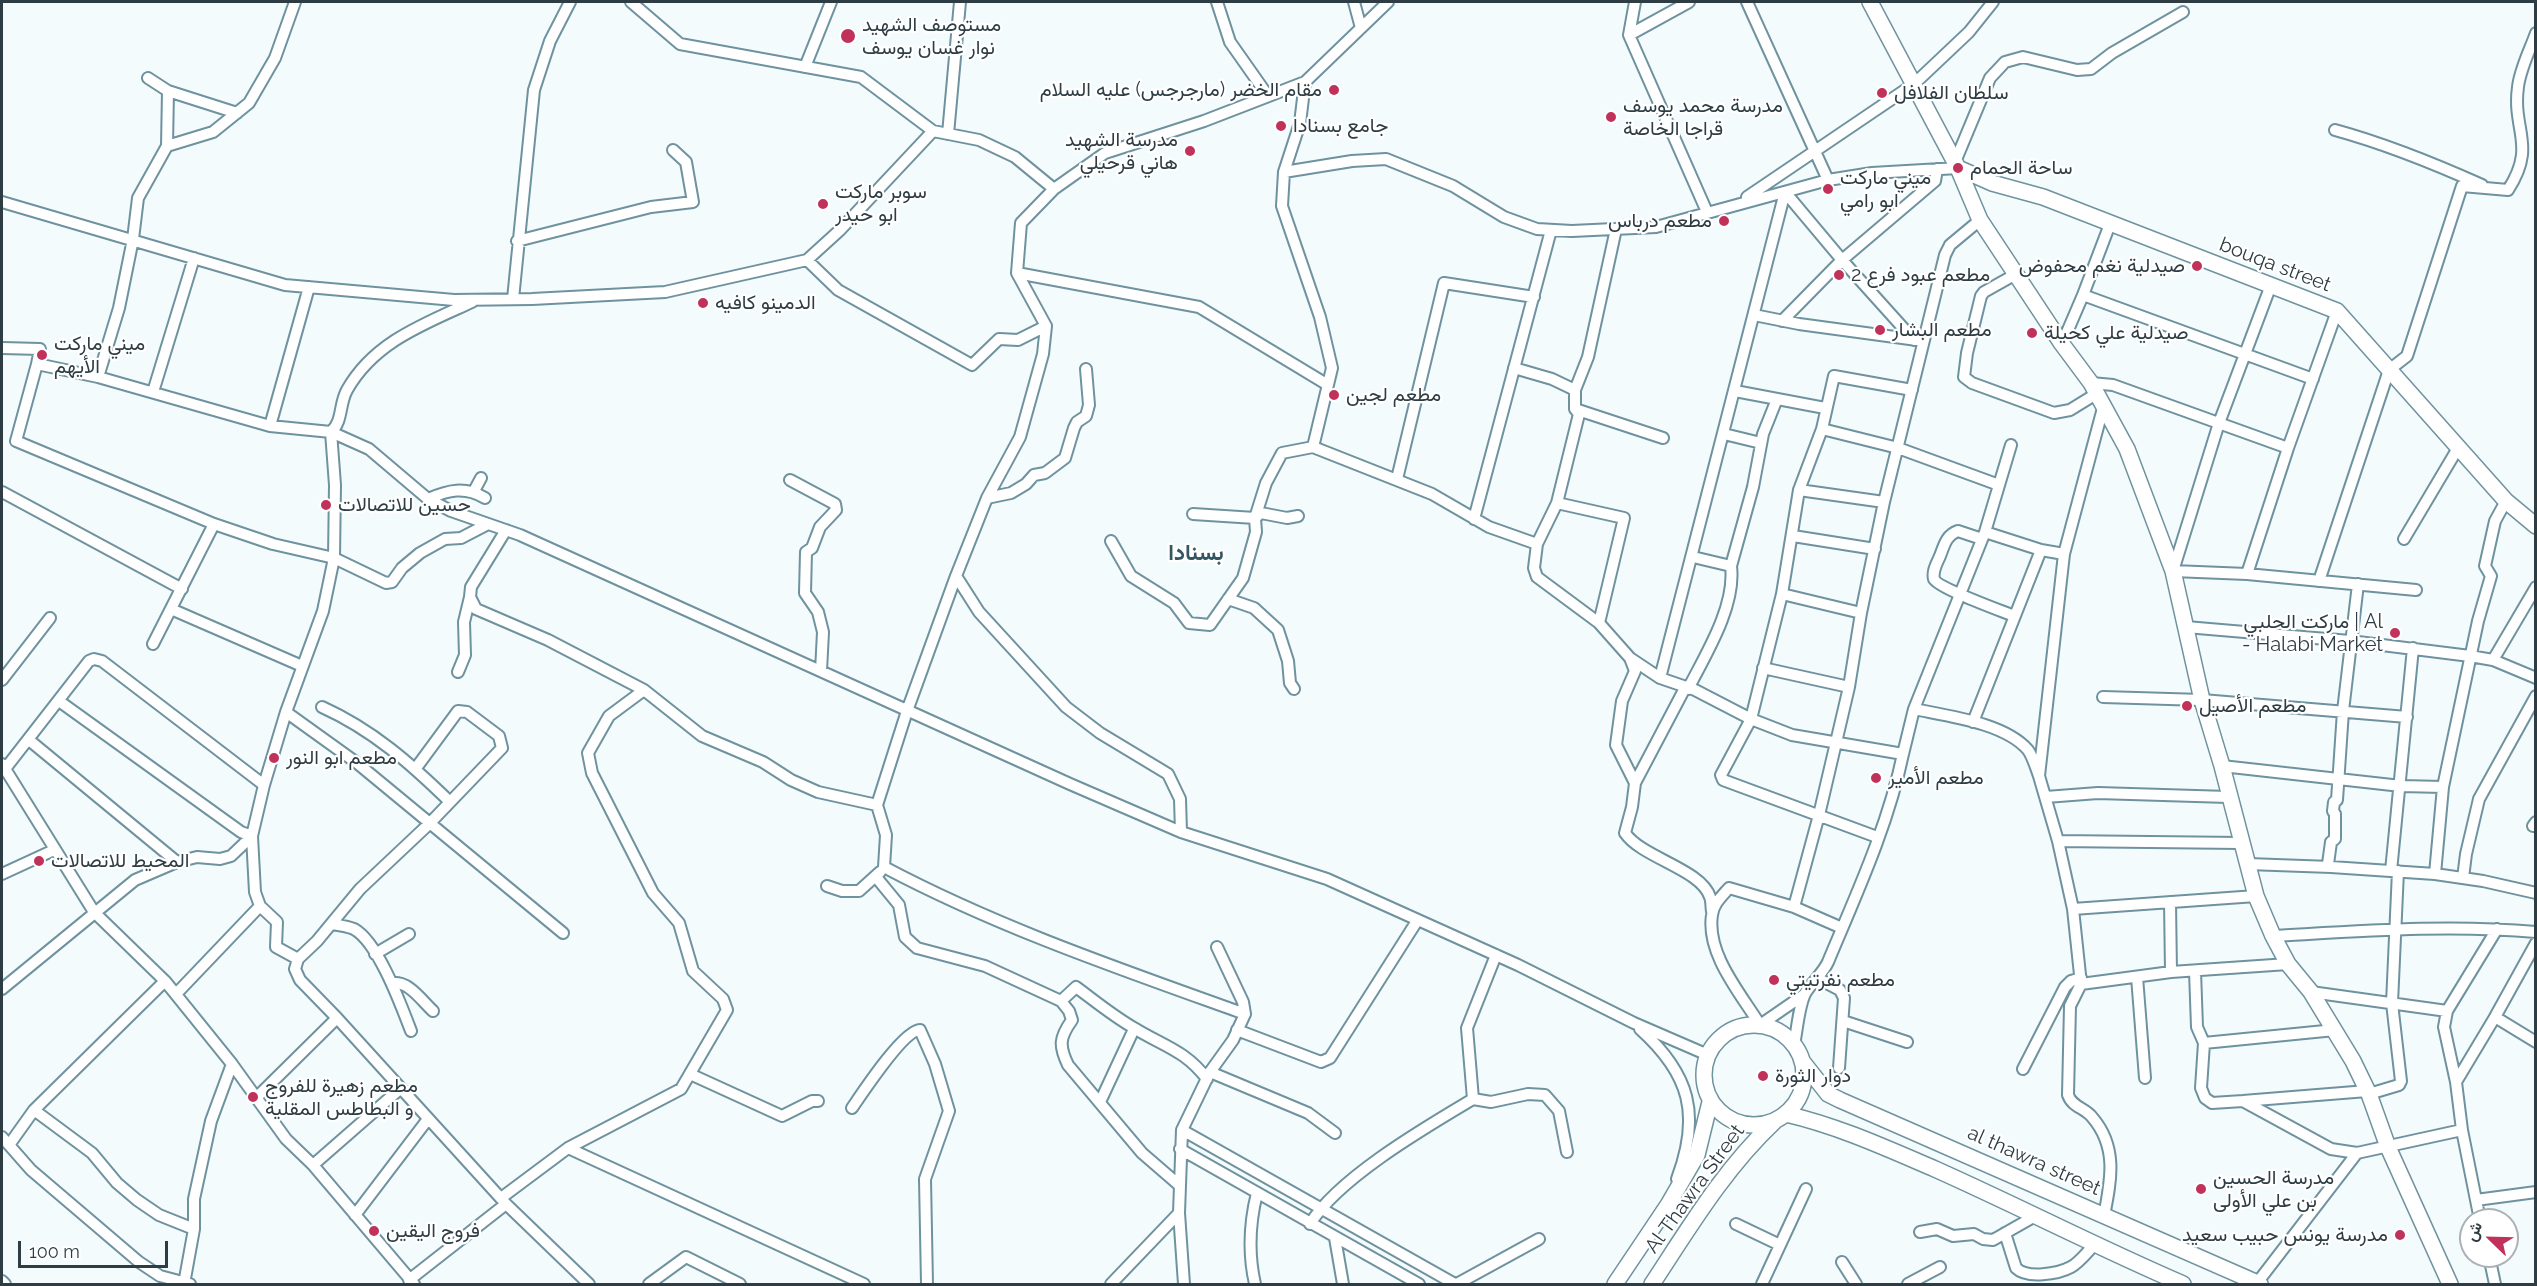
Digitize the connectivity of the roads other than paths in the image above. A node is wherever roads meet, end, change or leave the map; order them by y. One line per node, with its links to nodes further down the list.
1 (295, 2): 24 (street)
2 (570, 2): 46 (street)
3 (631, 2): 18 (street)
4 (831, 2): 18 (street)
5 (960, 2): 27 (street)
6 (1217, 2): 23 (street)
7 (1354, 2): 15 (street)
8 (1388, 2): 15 (street)
9 (1635, 2): 17 (street)
10 (1689, 2): 17 (street)
11 (1748, 2): 30 (street)
12 (1870, 2): 21 (street)
13 (1993, 2): 21 (street)
14 (2183, 12): 31 (street)
15 (1361, 28): 20 (street)
16 (2535, 33): 35 (street)
17 (1629, 35): 40 (street)
18 (805, 67): 26 (street)
19 (148, 78): 22 (street)
20 (1305, 82): 23 (street); 33 (street)
21 (1914, 84): 30 (street); 31 (street)
22 (168, 91): 24 (street); 28 (street)
23 (1268, 96): 36 (street)
24 (237, 113): 28 (street)
25 (2335, 130): 35 (street)
26 (933, 131): 27 (street); 48 (street)
27 (948, 134): 36 (street)
28 (167, 146): 45 (street)
29 (673, 150): 46 (street)
30 (1816, 152): 34 (street); 39 (street)
31 (1956, 165): 32 (street); 41 (street); 42 (street, bouqa street)
32 (1937, 169): 34 (street); 49 (street)
33 (1284, 172): 44 (street); 72 (street)
34 (1828, 180): 37 (street)
35 (2487, 188): 69 (street)
36 (1054, 189): 50 (street)
37 (1785, 192): 39 (street); 49 (street); 59 (street)
38 (2, 202): 45 (street)
39 (1736, 203): 40 (street)
40 (1707, 212): 43 (street)
41 (1980, 220): 51 (street); 62 (street)
42 (2110, 224): 52 (street, bouqa street); 54 (street)
43 (1616, 229): 44 (street); 74 (street)
44 (1551, 230): 55 (street)
45 (133, 239): 47 (street); 70 (street)
46 (517, 241): 57 (street)
47 (194, 258): 53 (street); 77 (street)
48 (807, 260): 57 (street); 61 (street)
49 (1842, 260): 60 (street); 62 (street)
50 (1017, 273): 61 (street); 72 (street)
51 (2016, 274): 63 (street); 73 (street)
52 (2271, 285): 58 (street, bouqa street); 65 (street)
53 (309, 287): 56 (street); 83 (street)
54 (2084, 295): 63 (street); 65 (street)
55 (1534, 297): 67 (street); 95 (street)
56 (477, 299): 57 (street); 85 (street)
57 (513, 299)
58 (2337, 311): 69 (street, bouqa street); 71 (street)
59 (1754, 315): 60 (street); 76 (street)
60 (1782, 321): 62 (street)
61 (1046, 326): 102 (street)
62 (1919, 340): 75 (street)
63 (2062, 344): 73 (street)
64 (2, 348): 66 (street)
65 (2244, 354): 71 (street); 82 (street)
66 (37, 364): 70 (street); 111 (street)
67 (1514, 368): 74 (street); 110 (street)
68 (1086, 369): 102 (street)
69 (2389, 370): 93 (street, bouqa street); 129 (street)
70 (98, 377): 77 (street)
71 (2313, 379): 92 (street)
72 (1328, 385): 90 (street)
73 (2093, 389): 80 (street); 82 (street)
74 (1575, 390): 81 (street)
75 (1912, 390): 79 (street); 91 (street)
76 (1735, 391): 78 (street); 86 (street)
77 (153, 392): 83 (street)
78 (1777, 399): 79 (street); 88 (street)
79 (1826, 408): 84 (street)
80 (2103, 408): 122 (street); 126 (street)
81 (1575, 409): 87 (street); 106 (street)
82 (2219, 423): 92 (street); 126 (street)
83 (270, 426): 85 (street)
84 (1822, 429): 91 (street); 98 (street)
85 (331, 432): 103 (street); 124 (street)
86 (1724, 434): 88 (street); 123 (street)
87 (1663, 438)
88 (1761, 442): 125 (street)
89 (2011, 445): 97 (street)
90 (1313, 447): 95 (street); 109 (street)
91 (1898, 448): 97 (street); 105 (street)
92 (2288, 448): 127 (street)
93 (2458, 448): 104 (street, bouqa street); 117 (street)
94 (481, 478): 99 (street)
95 (1397, 479): 110 (street)
96 (790, 480): 152 (street)
97 (1999, 485): 115 (street)
98 (1799, 490): 105 (street); 116 (street)
99 (474, 491): 101 (street); 103 (street)
100 (2, 492): 132 (street)
101 (485, 498)
102 (987, 498): 128 (street)
103 (428, 499): 112 (street)
104 (2506, 501): 113 (street, bouqa street); 147 (street)
105 (1884, 502): 120 (street)
106 (1557, 503): 119 (street); 142 (street)
107 (1193, 514): 109 (street)
108 (1298, 516): 109 (street)
109 (1256, 518): 137 (street)
110 (1474, 519): 119 (street)
111 (214, 524): 124 (street); 132 (street)
112 (486, 525): 114 (street); 124 (street)
113 (2535, 526)
114 (506, 530): 136 (street); 152 (street)
115 (1984, 535): 121 (street); 135 (street); 135 (street)
116 (1793, 536): 120 (street); 134 (street)
117 (2404, 539)
118 (1111, 541): 137 (street)
119 (1537, 544): 142 (street)
120 (1875, 549): 139 (street)
121 (2041, 550): 122 (street); 140 (street)
122 (2064, 554): 179 (street)
123 (1692, 557): 125 (street); 154 (street)
124 (334, 558): 150 (street)
125 (1731, 566): 158 (street)
126 (2173, 570): 127 (street); 143 (street)
127 (2247, 574): 129 (street)
128 (956, 576): 167 (street); 191 (street)
129 (2319, 581): 130 (street)
130 (2358, 584): 133 (street); 144 (street)
131 (2535, 587): 149 (street)
132 (182, 589): 138 (street)
133 (2416, 590)
134 (1782, 594): 139 (street); 151 (street)
135 (1961, 595): 140 (street); 166 (street)
136 (470, 597): 153 (street); 160 (street)
137 (1228, 599): 159 (street)
138 (171, 609): 145 (street); 150 (street)
139 (1861, 613): 157 (street)
140 (2014, 616): 172 (street)
141 (50, 618): 156 (street)
142 (1599, 623): 148 (street)
143 (2186, 627): 144 (street); 163 (street)
144 (2350, 641): 146 (street); 168 (street)
145 (153, 644)
146 (2413, 648): 147 (street); 170 (street)
147 (2470, 656): 149 (street); 184 (street)
148 (1629, 658): 154 (street); 181 (street)
149 (2493, 660): 155 (street)
150 (302, 666): 169 (street)
151 (1763, 668): 157 (street); 171 (street)
152 (821, 671): 167 (street)
153 (458, 672)
154 (1660, 678): 158 (street)
155 (2535, 678)
156 (2, 680)
157 (1849, 687): 174 (street)
158 (1686, 688): 171 (street); 181 (street)
159 (1294, 689)
160 (644, 690): 188 (street); 264 (street)
161 (2535, 696): 205 (street)
162 (2103, 697): 163 (street)
163 (2202, 700): 168 (street); 176 (street)
164 (59, 701): 173 (street); 182 (street); 192 (street)
165 (322, 707): 178 (street)
166 (1914, 709): 172 (street); 175 (street)
167 (907, 711): 188 (street); 191 (street)
168 (2343, 711): 170 (street); 180 (street)
169 (286, 712): 182 (street); 190 (street)
170 (2407, 717): 183 (street)
171 (1751, 719): 174 (street); 189 (street)
172 (1973, 722): 179 (street)
173 (29, 740): 177 (street); 197 (street)
174 (1835, 744): 175 (street); 189 (street)
175 (1903, 754): 193 (street)
176 (2222, 766): 180 (street); 185 (street)
177 (3, 767): 196 (street)
178 (416, 768): 187 (street); 187 (street)
179 (2039, 776): 186 (street)
180 (2338, 778): 183 (street); 200 (street)
181 (1635, 783): 214 (street)
182 (264, 785): 192 (street)
183 (2401, 786): 184 (street); 201 (street)
184 (2443, 788): 203 (street)
185 (2228, 797): 186 (street); 195 (street)
186 (2046, 798): 194 (street)
187 (450, 802): 190 (street)
188 (877, 806): 199 (street)
189 (1819, 815): 193 (street); 211 (street)
190 (429, 824): 216 (street); 221 (street)
191 (1181, 832): 215 (street)
192 (252, 836): 197 (street); 210 (street)
193 (1877, 837): 217 (street)
194 (2058, 841): 195 (street); 212 (street)
195 (2241, 843): 198 (street)
196 (54, 850): 202 (street); 213 (street)
197 (177, 862): 213 (street)
198 (2248, 864): 200 (street); 208 (street)
199 (884, 867): 204 (street); 245 (street)
200 (2331, 867): 201 (street)
201 (2395, 871): 203 (street); 218 (street)
202 (2, 874)
203 (2435, 874): 205 (street)
204 (876, 877): 206 (street); 241 (street)
205 (2463, 878): 207 (street)
206 (827, 886)
207 (2535, 893)
208 (2256, 896): 209 (street); 223 (street)
209 (2170, 902): 212 (street); 231 (street)
210 (260, 906): 228 (street); 239 (street)
211 (1794, 907): 214 (street); 217 (street)
212 (2073, 909): 235 (street)
213 (94, 912): 234 (street); 237 (street)
214 (1712, 914): 250 (street)
215 (1417, 921): 227 (street); 252 (street)
216 (331, 924): 226 (street); 228 (street)
217 (1842, 928): 233 (street)
218 (2396, 928): 219 (street); 223 (street); 242 (street)
219 (2497, 929): 220 (street); 244 (street)
220 (2535, 932)
221 (563, 933)
222 (409, 934): 226 (street)
223 (2273, 936): 229 (street)
224 (2535, 943): 246 (street)
225 (1217, 946): 245 (street)
226 (375, 954): 236 (street)
227 (1496, 955): 249 (street); 271 (street)
228 (298, 959): 247 (street)
229 (2288, 964): 230 (street); 238 (street)
230 (2195, 971): 231 (street); 257 (street)
231 (2171, 972): 232 (street)
232 (2137, 977): 235 (street); 266 (street)
233 (1817, 978): 240 (street); 248 (street)
234 (165, 981): 239 (street); 277 (street)
235 (2081, 981): 263 (street); 302 (street)
236 (392, 983): 243 (street); 254 (street)
237 (2, 989)
238 (2311, 992): 242 (street); 253 (street)
239 (176, 994): 261 (street)
240 (1805, 994): 250 (street); 258 (street)
241 (1061, 1001): 251 (street); 274 (street)
242 (2392, 1004): 244 (street); 269 (street)
243 (433, 1011)
244 (2447, 1011): 267 (street)
245 (1245, 1014): 252 (street)
246 (2495, 1017): 256 (street); 267 (street)
247 (337, 1018): 268 (street); 270 (street)
248 (1844, 1021): 255 (street); 262 (street)
249 (1634, 1023): 259 (street); 296 (street)
250 (1760, 1025): 258 (street); 259 (street)
251 (1134, 1029): 265 (street); 274 (street)
252 (1238, 1030): 265 (street)
253 (2335, 1030): 257 (street); 269 (street)
254 (411, 1031)
255 (1907, 1042)
256 (2535, 1042)
257 (2204, 1043): 273 (street)
258 (1794, 1045): 260 (street)
259 (1707, 1055): 275 (street)
260 (1802, 1061): 278 (street); 302 (street, al thawra street)
261 (232, 1064): 270 (street); 305 (street)
262 (1839, 1068)
263 (2023, 1069)
264 (690, 1074): 272 (street); 285 (street)
265 (1208, 1075): 280 (street); 282 (street)
266 (2145, 1078)
267 (2456, 1082): 281 (street)
268 (401, 1088): 279 (street); 289 (street)
269 (2368, 1093): 273 (street); 284 (street)
270 (256, 1098): 289 (street)
271 (1473, 1099): 287 (street); 297 (street)
272 (818, 1101)
273 (2243, 1101): 288 (street)
274 (1100, 1102): 290 (street)
275 (1710, 1102): 278 (street); 296 (street, Al Thawra Street)
276 (852, 1108): 324 (street)
277 (34, 1110): 283 (street); 305 (street)
278 (1780, 1118): 301 (street); 317 (street, Al Thawra Street)
279 (428, 1119): 295 (street); 300 (street)
280 (1182, 1130): 286 (street); 297 (street)
281 (2462, 1130): 284 (street); 294 (street)
282 (1335, 1133)
283 (5, 1141): 319 (street)
284 (2388, 1147): 288 (street); 337 (street)
285 (568, 1148): 295 (street); 323 (street)
286 (1180, 1149): 290 (street); 293 (street)
287 (1568, 1152)
288 (2358, 1153): 336 (street)
289 (313, 1165): 300 (street)
290 (1179, 1185): 299 (street)
291 (1806, 1189): 311 (street)
292 (2535, 1192): 294 (street)
293 (1257, 1193): 303 (street); 327 (street)
294 (2476, 1200): 298 (street)
295 (504, 1201): 316 (street); 320 (street)
296 (1668, 1204): 331 (street, Al Thawra Street)
297 (1320, 1208): 303 (street); 330 (street)
298 (2478, 1208)
299 (1179, 1213): 325 (street); 326 (street)
300 (355, 1215): 316 (street)
301 (2037, 1215): 307 (street); 310 (street)
302 (2104, 1216): 336 (street, al thawra street)
303 (1310, 1224): 308 (street)
304 (1736, 1224): 311 (street)
305 (194, 1229): 319 (street)
306 (1920, 1232): 307 (street)
307 (2005, 1233): 310 (street)
308 (1335, 1238): 328 (street); 329 (street)
309 (1539, 1239): 330 (street)
310 (2095, 1244): 335 (street)
311 (1780, 1245): 332 (street)
312 (1842, 1262): 333 (street)
313 (1940, 1267): 334 (street)
314 (2492, 1268): 338 (street)
315 (2, 1281): 318 (street)
316 (412, 1282)
317 (1656, 1282)
318 (5, 1284)
319 (186, 1284)
320 (589, 1284)
321 (649, 1284): 322 (street)
322 (740, 1284)
323 (864, 1284)
324 (927, 1284)
325 (1111, 1284)
326 (1184, 1284)
327 (1255, 1284)
328 (1343, 1284)
329 (1419, 1284)
330 (1456, 1284)
331 (1615, 1284)
332 (1762, 1284)
333 (1856, 1284)
334 (1908, 1284)
335 (2183, 1284)
336 (2259, 1284)
337 (2450, 1284)
338 (2495, 1284)

